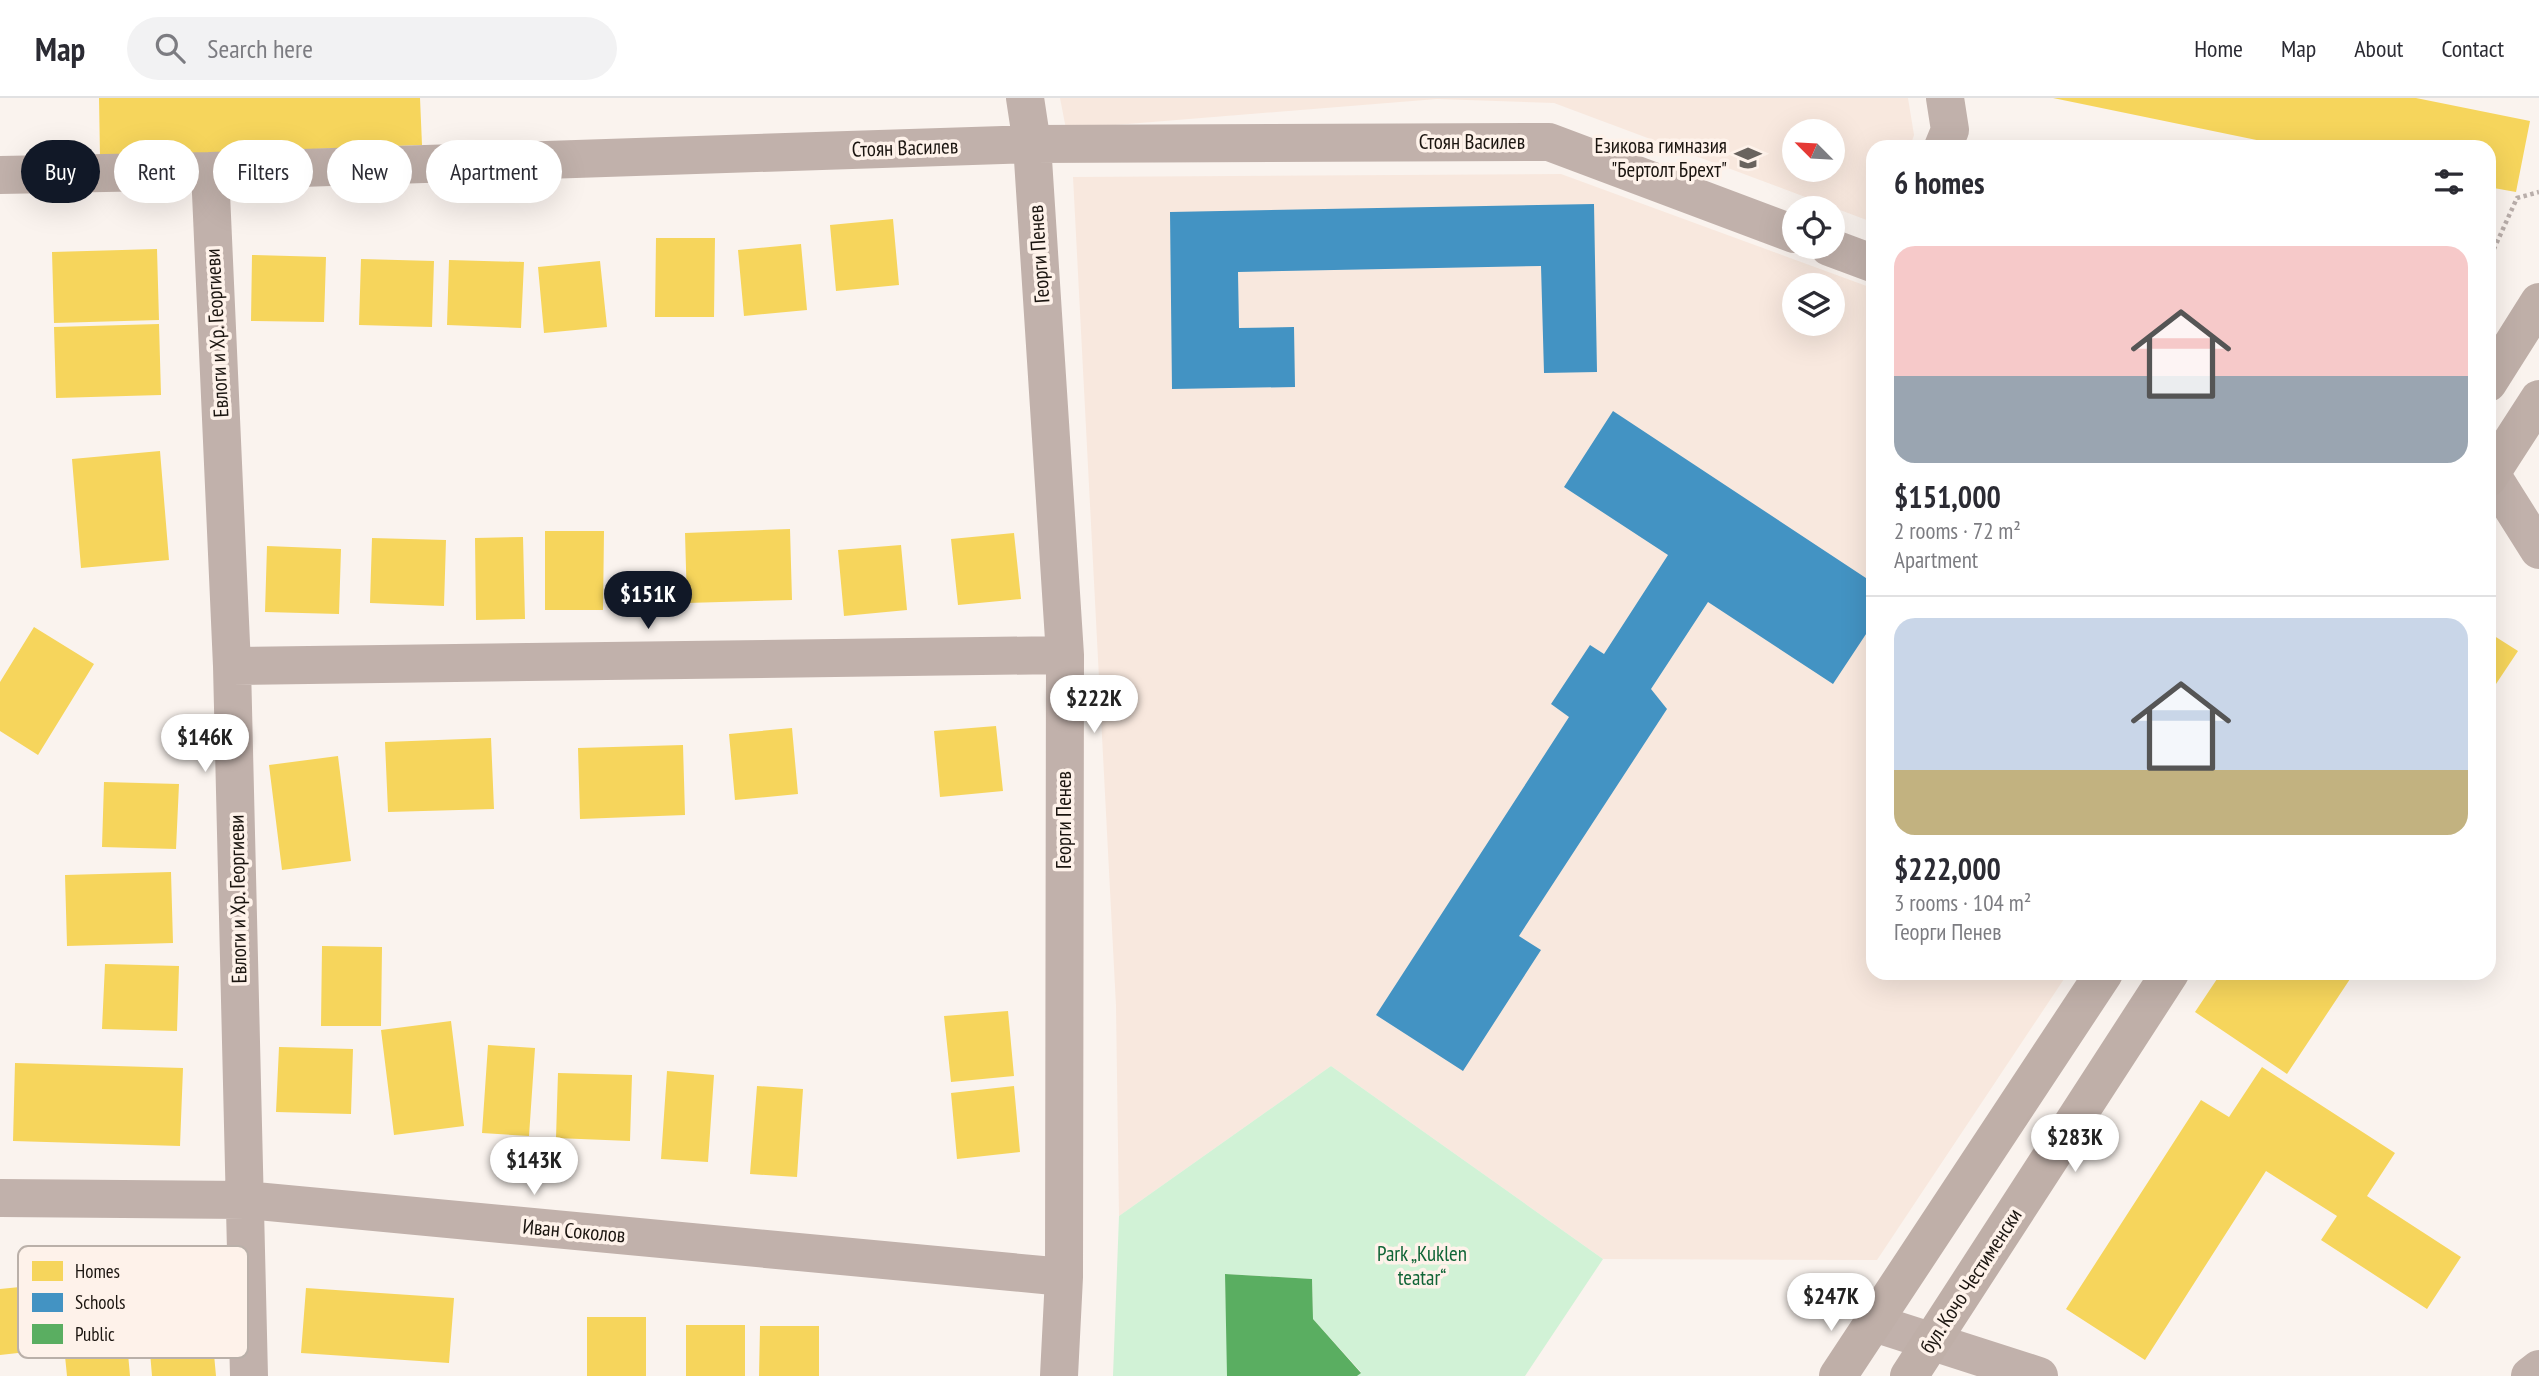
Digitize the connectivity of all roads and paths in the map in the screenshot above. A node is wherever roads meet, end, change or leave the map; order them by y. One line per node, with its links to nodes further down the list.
1 (1025, 98): 4 (street, Георги Пенев)
2 (1945, 98): 3 (street)
3 (1946, 140)
4 (1032, 144): 5 (street, Стоян Василев); 8 (street, Стоян Василев); 18 (street, Георги Пенев)
5 (210, 171): 6 (street, Стоян Василев); 19 (street, Евлоги и Хр. Георгиеви)
6 (0, 175)
7 (2539, 191): 9 (path)
8 (1782, 229)
9 (2496, 244)
10 (1845, 253): 11 (street)
11 (1866, 261)
12 (2539, 302): 13 (street)
13 (2496, 370)
14 (2539, 398): 15 (street)
15 (2496, 464)
16 (2496, 486): 17 (street)
17 (2539, 550)
18 (1065, 655): 19 (street); 25 (street, Георги Пенев)
19 (232, 666): 23 (street, Евлоги и Хр. Георгиеви)
20 (2099, 980): 27 (street)
21 (2165, 980): 28 (street, бул. Кочо Честименски)
22 (0, 1198): 23 (street, Иван Соколов)
23 (246, 1200): 24 (street, Евлоги и Хр. Георгиеви); 25 (street, Иван Соколов)
24 (247, 1246)
25 (1064, 1277): 31 (street, Георги Пенев)
26 (248, 1317): 30 (street, Евлоги и Хр. Георгиеви)
27 (1874, 1323): 28 (street); 32 (street)
28 (1931, 1343): 33 (street, бул. Кочо Честименски); 34 (street)
29 (2539, 1369): 35 (street)
30 (249, 1376)
31 (1059, 1376)
32 (1838, 1376)
33 (1909, 1376)
34 (2039, 1376)
35 (2530, 1376)

